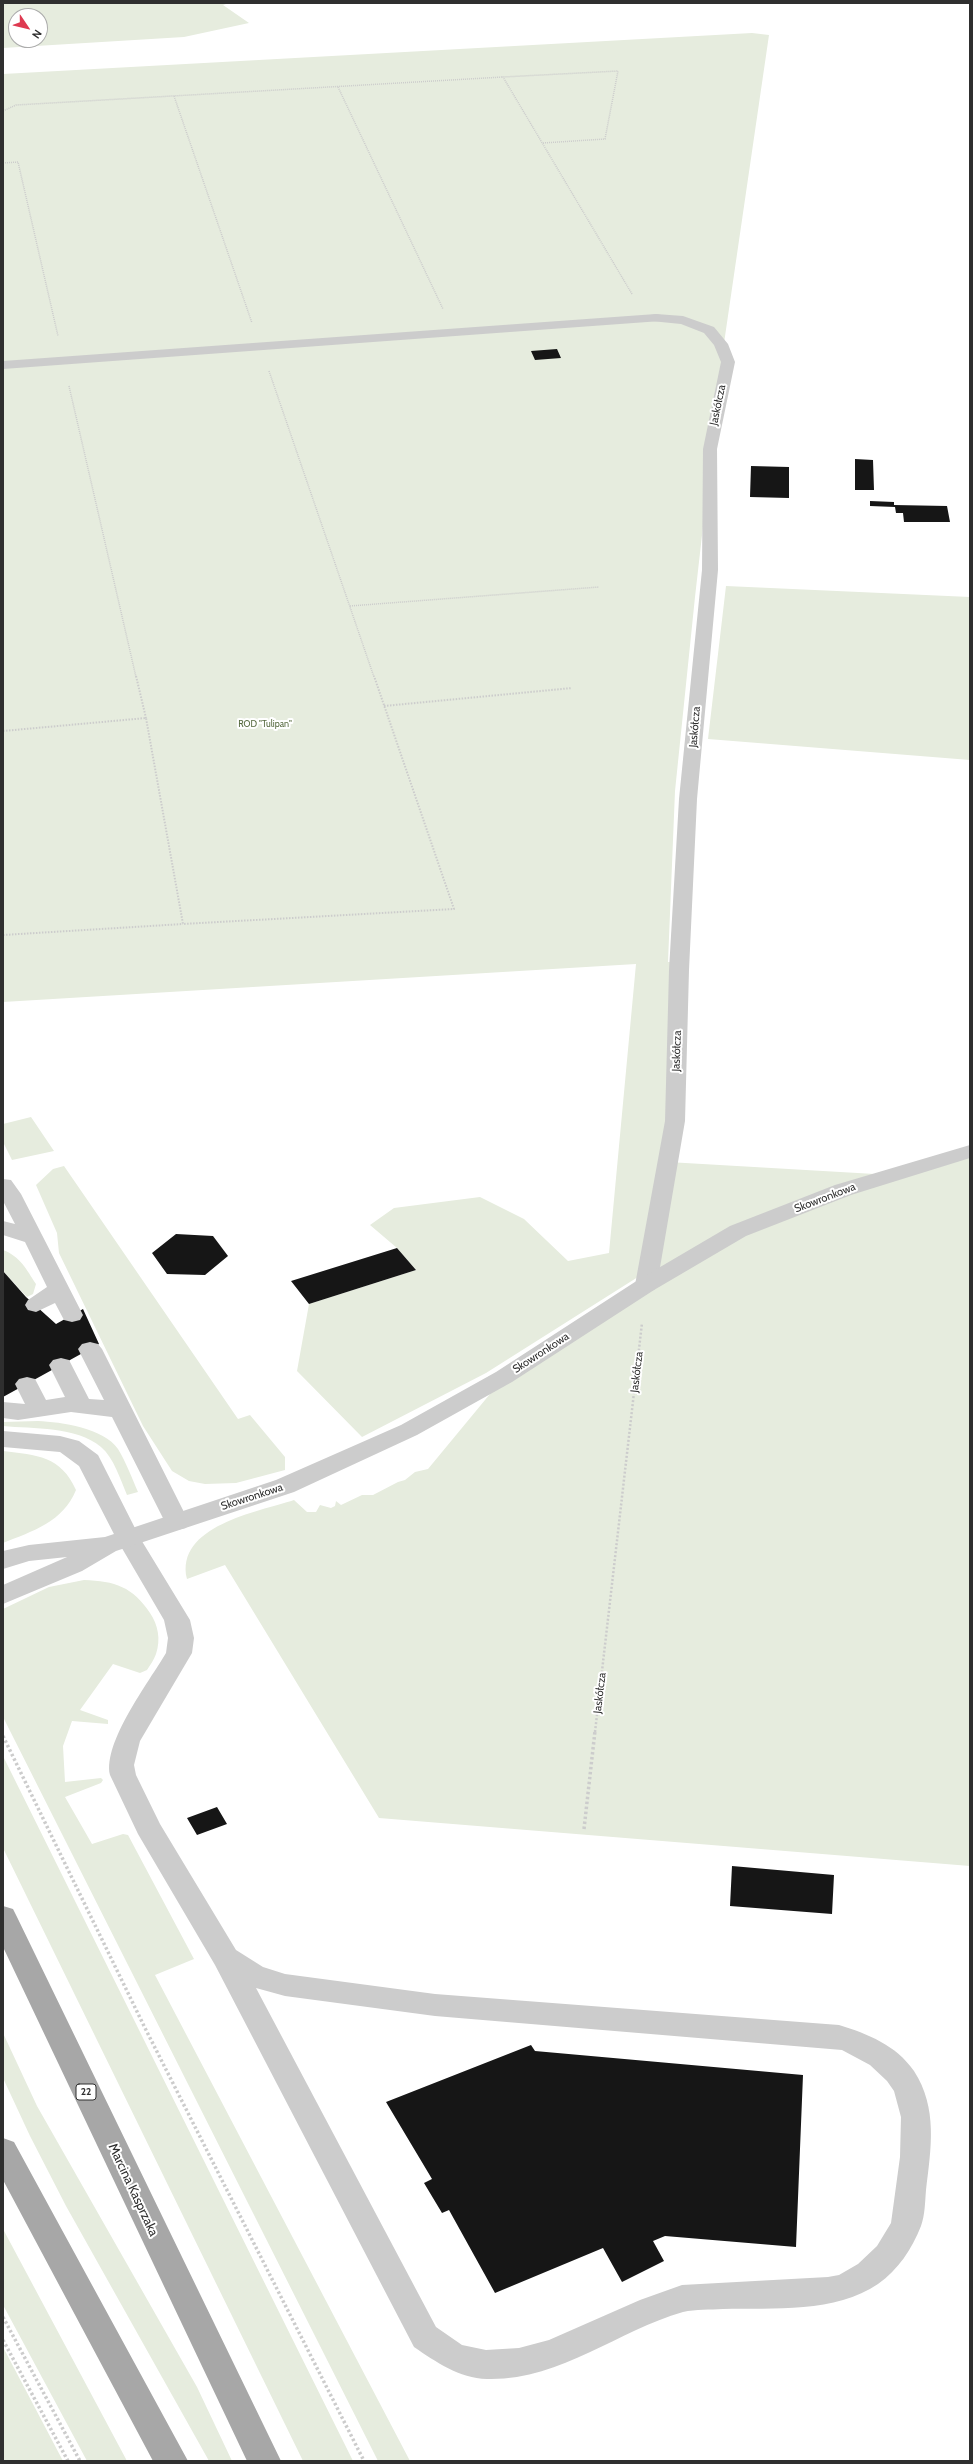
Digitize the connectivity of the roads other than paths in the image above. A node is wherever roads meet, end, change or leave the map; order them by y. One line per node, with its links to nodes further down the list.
1 (3, 365): 6 (street, Jaskółcza)
2 (970, 1151): 6 (street, Skowronkowa)
3 (3, 1185): 5 (street)
4 (3, 1228): 5 (street)
5 (34, 1238): 7 (street)
6 (646, 1285): 18 (street, Skowronkowa)
7 (59, 1286): 8 (street); 9 (street)
8 (36, 1305)
9 (72, 1315)
10 (90, 1349): 16 (street)
11 (61, 1365): 13 (street)
12 (26, 1384): 14 (street)
13 (81, 1406): 14 (street); 16 (street)
14 (39, 1409): 15 (street)
15 (3, 1410)
16 (119, 1410): 18 (street)
17 (3, 1439): 19 (street)
18 (177, 1522): 19 (street, Skowronkowa)
19 (118, 1541): 20 (street, Skowronkowa); 21 (street, Skowronkowa); 23 (street)
20 (3, 1560)
21 (3, 1595)
22 (3, 1917): 26 (main road, Marcina Kasprzaka / 22)
23 (226, 1958): 23 (street)
24 (3, 2151): 25 (main road)
25 (171, 2461)
26 (264, 2461)

